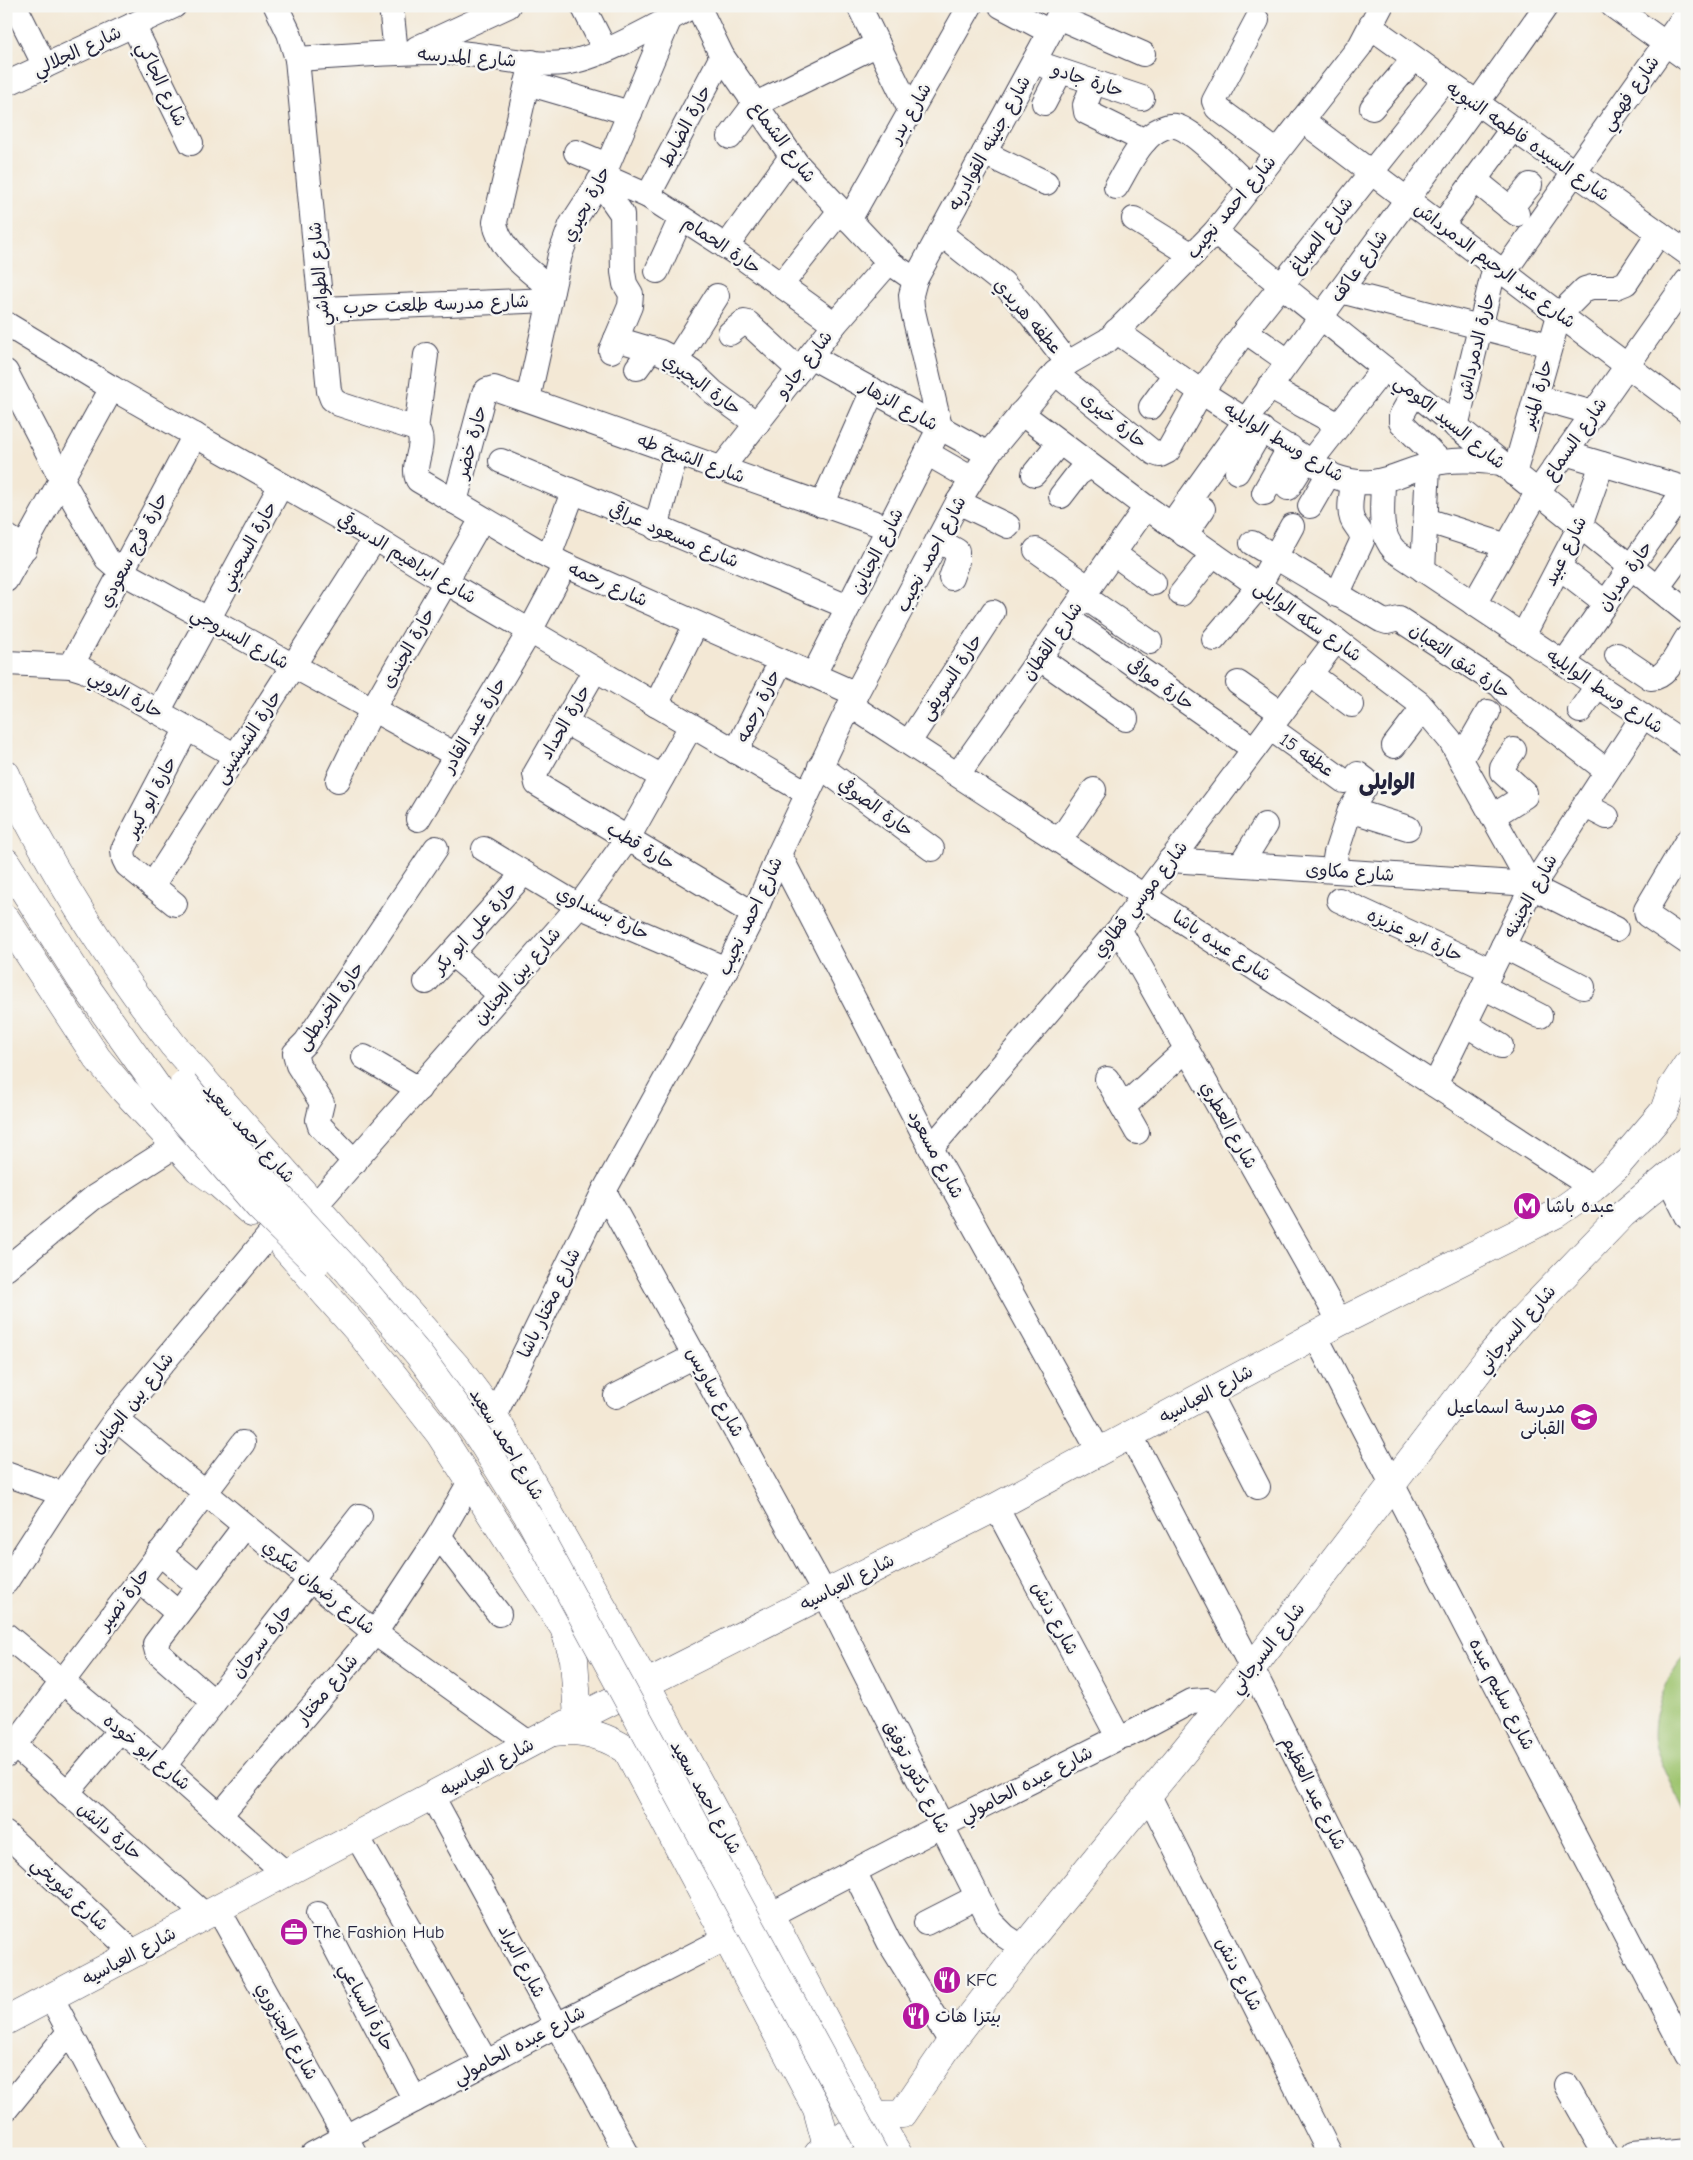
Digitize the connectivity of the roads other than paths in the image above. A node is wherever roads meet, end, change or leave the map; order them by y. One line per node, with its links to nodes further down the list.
1 (16, 6): 30 (street)
2 (174, 6): 19 (street, شارع الجلالي)
3 (276, 6): 26 (street, شارع الطواشي)
4 (391, 6): 23 (street)
5 (508, 6): 23 (street)
6 (583, 6): 22 (street)
7 (693, 6): 16 (street, شارع المدرسه)
8 (698, 6): 25 (street, شارع الشماع)
9 (859, 6): 20 (street)
10 (1000, 6): 17 (street)
11 (1546, 6): 39 (street, شارع عاكف)
12 (1613, 6): 21 (street)
13 (961, 12): 41 (street, شارع بدر)
14 (1687, 12): 21 (street, شارع فهمي)
15 (1376, 17): 27 (street, شارع السيده فاطمه النبويه); 43 (street, شارع احمد نجيب)
16 (670, 18): 22 (street, شارع المدرسه); 42 (street, حارة بحيري)
17 (1057, 19): 24 (street); 29 (street, شارع جنينه القوادريه)
18 (1257, 20): 49 (street)
19 (133, 25): 30 (street, شارع الجلالي); 47 (street, شارع الجاكي)
20 (878, 44): 38 (street); 41 (street)
21 (1665, 44): 28 (street); 53 (street, شارع فهمي)
22 (605, 50): 32 (street, شارع المدرسه)
23 (403, 53): 26 (street, شارع المدرسه); 32 (street, شارع المدرسه)
24 (1143, 54)
25 (722, 56): 38 (street, شارع الشماع); 60 (street, حارة الضابط)
26 (298, 59): 82 (street, شارع الطواشي)
27 (1414, 59): 33 (street, شارع السيده فاطمه النبويه); 40 (street)
28 (1687, 59)
29 (1034, 62): 31 (street, حارة جادو); 50 (street, شارع جنينه القوادريه)
30 (45, 66): 35 (street, شارع الجلالي)
31 (1060, 72): 34 (street, حارة جادو); 37 (street)
32 (529, 73): 42 (street); 80 (street)
33 (1444, 80): 39 (street, شارع السيده فاطمه النبويه); 52 (street, شارع الصباغ)
34 (1094, 82): 36 (street, حارة جادو); 46 (street)
35 (6, 84)
36 (1142, 98)
37 (1044, 103)
38 (754, 105): 45 (street); 51 (street, شارع الشماع)
39 (1477, 105): 44 (street, شارع السيده فاطمه النبويه); 61 (street, شارع عاكف)
40 (1372, 108)
41 (911, 112): 62 (street, شارع بدر)
42 (630, 113): 54 (street, حارة بحيري)
43 (1302, 120): 49 (street, شارع احمد نجيب); 52 (street, شارع عبد الرحيم الدمرداش)
44 (1512, 130): 53 (street, شارع السيده فاطمه النبويه); 55 (street)
45 (730, 137)
46 (1146, 141): 58 (street); 59 (street)
47 (191, 144)
48 (576, 152): 54 (street, حارة الحمام)
49 (1276, 152): 59 (street, شارع احمد نجيب)
50 (984, 153): 56 (street); 67 (street, شارع جنينه القوادريه)
51 (791, 157): 62 (street, شارع الشماع); 69 (street)
52 (1371, 172): 61 (street, شارع عبد الرحيم الدمرداش); 78 (street, شارع الصباغ)
53 (1574, 173): 68 (street, شارع السيده فاطمه النبويه); 73 (street, شارع فهمي)
54 (603, 174): 60 (street, حارة الحمام); 80 (street, حارة بحيري); 93 (street, حارة البحيري)
55 (1475, 180): 57 (street); 65 (street)
56 (1046, 183)
57 (1530, 185)
58 (1116, 186)
59 (1250, 187): 66 (street, شارع احمد نجيب)
60 (648, 196): 63 (street, حارة الحمام)
61 (1408, 199): 65 (street, شارع عبد الرحيم الدمرداش); 79 (street, شارع عاكف)
62 (844, 215): 72 (street, شارع الشماع); 77 (street, شارع بدر)
63 (681, 218): 69 (street, حارة الحمام); 74 (street)
64 (1134, 219): 71 (street)
65 (1442, 225): 73 (street, شارع عبد الرحيم الدمرداش)
66 (1215, 232): 71 (street, شارع احمد نجيب); 78 (street, شارع السيد الكومي)
67 (940, 233): 75 (street, شارع جنينه القوادريه); 97 (street, عطفه هريدي)
68 (1659, 234): 70 (street, شارع السيده فاطمه النبويه); 83 (street)
69 (726, 246): 77 (street, حارة الحمام)
70 (1687, 253)
71 (1192, 255): 88 (street, شارع احمد نجيب)
72 (889, 262): 75 (street, شارع الشماع); 86 (street, شارع جادو)
73 (1500, 269): 83 (street, شارع عبد الرحيم الدمرداش); 87 (street, حارة الدمرداش)
74 (657, 271)
75 (915, 280): 116 (street)
76 (1687, 281): 96 (street, شارع السماع)
77 (782, 285): 86 (street, حارة الحمام)
78 (1281, 286): 84 (street, شارع السيد الكومي); 89 (street, شارع الصباغ)
79 (1340, 291): 84 (street, شارع عاكف); 87 (street)
80 (551, 295): 82 (street, شارع مدرسه طلعت حرب); 108 (street, حارة بحيري)
81 (717, 296): 93 (street)
82 (322, 309): 118 (street, شارع الطواشي)
83 (1559, 315): 91 (street, حارة المنير); 96 (street, شارع عبد الرحيم الدمرداش)
84 (1320, 317): 94 (street, شارع عاكف); 98 (street, شارع السيد الكومي)
85 (6, 324): 102 (street, شارع ابراهيم الدسوقي)
86 (835, 324): 95 (street, شارع جادو)
87 (1481, 327): 91 (street); 117 (street, حارة الدمرداش)
88 (1116, 331): 97 (street, شارع احمد نجيب); 100 (street, شارع وسط الوايليه)
89 (1245, 331): 94 (street); 105 (street, شارع الصباغ)
90 (730, 333): 95 (street, شارع الزهار)
91 (1550, 345): 107 (street, حارة المنير)
92 (426, 355): 118 (street)
93 (676, 361): 113 (street, حارة البحيري)
94 (1288, 361): 101 (street, شارع عاكف)
95 (805, 363): 104 (street, شارع الزهار); 113 (street, شارع جادو)
96 (1627, 366): 110 (street, شارع عبد الرحيم الدمرداش); 112 (street, شارع السماع)
97 (1061, 368): 105 (street, حارة خيرى); 111 (street, شارع احمد نجيب)
98 (1384, 368): 106 (street, شارع السيد الكومي); 115 (street)
99 (6, 372): 135 (street, شارع السروجي)
100 (1175, 374): 105 (street, شارع وسط الوايليه); 109 (street)
101 (1269, 387): 114 (street, شارع عاكف); 115 (street)
102 (112, 388): 119 (street, شارع ابراهيم الدسوقي); 135 (street)
103 (494, 388): 108 (street, شارع الشيخ طه); 145 (street, حارة خضر)
104 (873, 390): 116 (street, شارع الزهار); 147 (street)
105 (1202, 392): 114 (street, شارع وسط الوايليه)
106 (1414, 393): 117 (street, شارع السيد الكومي); 127 (street)
107 (1536, 397): 112 (street); 133 (street, حارة المنير)
108 (528, 399): 121 (street, شارع الشيخ طه)
109 (1151, 407)
110 (1686, 409)
111 (1021, 413): 120 (street, شارع سكه الوايلى); 124 (street, شارع احمد نجيب)
112 (1593, 413): 122 (street, شارع السماع)
113 (757, 424): 130 (street, شارع جادو)
114 (1254, 424): 125 (street, شارع وسط الوايليه); 131 (street); 158 (street, شارع عاكف)
115 (1339, 425): 125 (street)
116 (940, 427): 123 (street, شارع الجناين); 124 (street, شارع الزهار)
117 (1456, 427): 133 (street, شارع السيد الكومي)
118 (416, 429): 145 (street, شارع رحمه)
119 (195, 435): 138 (street, شارع ابراهيم الدسوقي); 173 (street, حارة فرج سعودي)
120 (1059, 443): 129 (street, شارع سكه الوايلى); 132 (street)
121 (676, 453): 130 (street, شارع الشيخ طه); 156 (street)
122 (1565, 453): 128 (street); 143 (street, شارع السماع)
123 (927, 454): 134 (street); 157 (street, شارع الجناين)
124 (988, 454): 134 (street, شارع احمد نجيب)
125 (1309, 460): 137 (street, شارع وسط الوايليه); 139 (street); 142 (street); 148 (street)
126 (501, 461): 141 (street, شارع مسعود عراقي)
127 (1435, 464): 133 (street, شارع وسط الوايليه); 136 (street, شارع وسط الوايليه); 152 (street)
128 (1602, 464): 140 (street); 155 (street, شارع عبيد)
129 (1090, 466): 144 (street); 149 (street, شارع سكه الوايلى)
130 (721, 469): 147 (street, شارع الشيخ طه)
131 (1237, 472)
132 (1034, 474)
133 (1507, 474): 143 (street, شارع السيد الكومي)
134 (972, 479): 146 (street, شارع احمد نجيب)
135 (62, 480): 161 (street); 173 (street, شارع السروجي)
136 (1384, 481): 137 (street, شارع وسط الوايليه); 172 (street, شارع وسط الوايليه)
137 (1353, 482): 182 (street)
138 (281, 485): 159 (street, شارع ابراهيم الدسوقي); 189 (street, حارة السحيني)
139 (1288, 488)
140 (1686, 489): 171 (street, حارة مديان)
141 (573, 492): 156 (street, شارع مسعود عراقي); 169 (street, حارة عبد القادر)
142 (1264, 493)
143 (1537, 493): 155 (street, شارع السيد الكومي); 163 (street, شارع السماع)
144 (1061, 496)
145 (454, 502): 151 (street, شارع رحمه)
146 (958, 502): 153 (street); 160 (street, شارع احمد نجيب)
147 (822, 505): 157 (street, شارع الشيخ طه)
148 (1310, 506)
149 (1146, 507): 158 (street, شارع سكه الوايلى); 166 (street, شارع القطان)
150 (1203, 509): 158 (street)
151 (482, 518): 169 (street, شارع رحمه); 176 (street, حارة الجندى)
152 (1426, 520): 163 (street); 172 (street)
153 (1008, 526)
154 (1292, 526): 168 (street)
155 (1580, 526): 170 (street, شارع عبيد); 171 (street, شارع السيد الكومي)
156 (656, 528): 185 (street, شارع مسعود عراقي)
157 (889, 528): 185 (street, شارع الجناين)
158 (1178, 530): 167 (street, شارع سكه الوايلى)
159 (375, 538): 176 (street, شارع ابراهيم الدسوقي); 203 (street, حارة الشيشينى)
160 (938, 540): 174 (street); 209 (street, شارع احمد نجيب)
161 (16, 542): 175 (street)
162 (1252, 543): 168 (street, حارة شق الثعبان)
163 (1507, 546): 184 (street, شارع السماع)
164 (1687, 547): 179 (street)
165 (1036, 550): 180 (street)
166 (1113, 553): 177 (street); 180 (street, شارع القطان)
167 (1213, 554): 178 (street, شارع سكه الوايلى); 181 (street)
168 (1274, 558): 178 (street); 182 (street, حارة شق الثعبان)
169 (557, 561): 190 (street, شارع رحمه); 191 (street, حارة عبد القادر)
170 (1558, 567): 183 (street); 192 (street, شارع عبيد)
171 (1631, 567): 179 (street, شارع السيد الكومي); 183 (street, حارة مديان)
172 (1423, 570): 184 (street, شارع وسط الوايليه)
173 (122, 572): 189 (street, شارع السروجي); 202 (street, حارة فرج سعودي)
174 (951, 578)
175 (6, 580)
176 (446, 582): 191 (street, شارع ابراهيم الدسوقي); 213 (street, حارة الجندى)
177 (1154, 584)
178 (1259, 586): 194 (street); 195 (street, شارع سكه الوايلى)
179 (1657, 588): 187 (street, شارع السيد الكومي)
180 (1086, 592): 188 (street, شارع القطان); 196 (street)
181 (1181, 594)
182 (1337, 595): 233 (street, حارة شق الثعبان)
183 (1606, 603): 201 (street, حارة مديان)
184 (1474, 604): 192 (street, شارع وسط الوايليه)
185 (848, 607): 205 (street, شارع الجناين)
186 (993, 612): 223 (street, حارة السويفى)
187 (1687, 612)
188 (1067, 618): 198 (street, شارع القطان); 226 (street, حارة موافى)
189 (208, 620): 203 (street, شارع السروجي); 215 (street, حارة السحيني)
190 (696, 624): 199 (street, شارع رحمه); 210 (street)
191 (530, 632): 204 (street, شارع ابراهيم الدسوقي); 229 (street, حارة عبد القادر)
192 (1523, 636): 201 (street, شارع وسط الوايليه)
193 (1687, 638): 197 (street)
194 (1214, 639)
195 (1336, 640): 206 (street, شارع موسي قطاوي); 212 (street, شارع سكه الوايلى)
196 (1150, 642)
197 (1617, 655)
198 (1040, 658): 218 (street); 236 (street, شارع القطان)
199 (781, 661): 205 (street, شارع رحمه); 228 (street, حارة رحمه)
200 (6, 663): 202 (street, حارة الروبي)
201 (1564, 663): 208 (street, شارع وسط الوايليه)
202 (71, 666): 215 (street, حارة الروبي)
203 (293, 666): 213 (street, شارع السروجي); 230 (street, حارة الشيشينى)
204 (596, 670): 210 (street, شارع ابراهيم الدسوقي); 220 (street, حارة الحداد)
205 (814, 674): 209 (street, شارع رحمه)
206 (1310, 674): 211 (street); 219 (street, شارع موسي قطاوي)
207 (1238, 683): 219 (street, عطفه 15)
208 (1597, 686): 214 (street); 217 (street, شارع وسط الوايليه)
209 (853, 700): 223 (street, شارع عبده باشا); 232 (street, شارع احمد نجيب)
210 (656, 705): 221 (street, شارع ابراهيم الدسوقي)
211 (1352, 705)
212 (1423, 708): 225 (street); 231 (street, شارع سكه الوايلى)
213 (372, 710): 229 (street, شارع السروجي); 238 (street, حارة الجندى)
214 (1580, 711)
215 (158, 712): 222 (street, حارة الروبي)
216 (1488, 712): 231 (street)
217 (1643, 716): 224 (street, شارع وسط الوايليه); 233 (street, شارع الجنينه)
218 (1126, 719)
219 (1275, 721): 226 (street, شارع موسي قطاوي); 243 (street, عطفه 15)
220 (565, 722): 235 (street, حارة الحداد); 237 (street)
221 (691, 726): 228 (street, شارع ابراهيم الدسوقي); 237 (street, شارع بين الجناين)
222 (187, 728): 230 (street, حارة الروبي); 262 (street, حارة ابو كبير)
223 (909, 742): 236 (street, شارع عبده باشا)
224 (1687, 745)
225 (1394, 746)
226 (1254, 749): 256 (street, شارع موسي قطاوي)
227 (1514, 750): 244 (street)
228 (736, 752): 240 (street, شارع ابراهيم الدسوقي)
229 (456, 755): 246 (street, حارة عبد القادر)
230 (236, 756): 262 (street, حارة الشيشينى)
231 (1461, 759): 244 (street, شارع سكه الوايلى)
232 (820, 766): 240 (street, شارع احمد نجيب); 254 (street, حارة الصوفي)
233 (1607, 771): 242 (street, شارع الجنينه)
234 (6, 774): 296 (main road, شارع احمد سعيد)
235 (534, 774): 249 (street, حارة قطب)
236 (958, 774): 250 (street, شارع عبده باشا)
237 (662, 777): 249 (street, شارع بين الجناين)
238 (338, 780)
239 (1094, 790): 250 (street)
240 (807, 793): 255 (street, شارع احمد نجيب)
241 (6, 798): 287 (main road)
242 (1584, 806): 245 (street); 261 (street, شارع الجنينه)
243 (1350, 810): 248 (street); 259 (street)
244 (1493, 816): 261 (street, شارع سكه الوايلى)
245 (1607, 817)
246 (418, 819)
247 (1265, 825): 258 (street)
248 (1408, 828)
249 (628, 838): 266 (street, شارع بين الجناين); 267 (street, حارة قطب)
250 (1060, 840): 263 (street, شارع عبده باشا)
251 (1687, 841): 271 (street)
252 (436, 848): 294 (street, حارة الخربطلى)
253 (484, 849): 260 (street, حارة بسنداوي)
254 (932, 849)
255 (779, 854): 267 (street, شارع احمد نجيب); 293 (street, شارع مسعود)
256 (1170, 860): 258 (street, شارع مكاوى); 263 (street, شارع موسي قطاوي)
257 (6, 862): 287 (main road)
258 (1241, 864): 259 (street, شارع مكاوى)
259 (1338, 871): 261 (street, شارع مكاوى)
260 (524, 873): 266 (street, حارة بسنداوي); 273 (street, حارة على ابو بكر)
261 (1531, 885): 270 (street); 272 (street, شارع الجنينه)
262 (152, 886): 265 (street, حارة ابو كبير)
263 (1144, 895): 269 (street, شارع موسي قطاوي); 286 (street, شارع عبده باشا)
264 (1339, 900): 275 (street, حارة ابو عزيزه)
265 (175, 904)
266 (579, 906): 274 (street, حارة بسنداوي); 278 (street, شارع بين الجناين)
267 (754, 914): 274 (street, شارع احمد نجيب)
268 (6, 919): 292 (main road)
269 (1119, 928): 282 (street, شارع العطري); 293 (street, شارع موسي قطاوي)
270 (1616, 929)
271 (1687, 942)
272 (1503, 946): 275 (street, شارع الجنينه); 277 (street)
273 (452, 954): 276 (street, حارة على ابو بكر); 278 (street)
274 (726, 969): 298 (street, شارع احمد نجيب)
275 (1487, 979): 279 (street, حارة ابو عزيزه); 280 (street, شارع الجنينه)
276 (426, 982)
277 (1583, 986)
278 (501, 995): 288 (street, شارع بين الجناين)
279 (1540, 1016)
280 (1465, 1024): 281 (street); 286 (street, شارع الجنينه)
281 (1501, 1046)
282 (1186, 1049): 290 (street); 304 (street, شارع العطري)
283 (364, 1057): 288 (street)
284 (1687, 1065): 289 (main road, شارع العباسيه)
285 (1107, 1079): 290 (street)
286 (1435, 1085): 297 (street, شارع عبده باشا)
287 (173, 1089): 381 (main road, bridge); 382 (main road, bridge)
288 (419, 1089): 294 (street, شارع بين الجناين)
289 (1675, 1106): 297 (main road, شارع العباسيه)
290 (1123, 1107): 291 (street)
291 (1137, 1132)
292 (175, 1146): 302 (main road); 303 (street)
293 (931, 1148): 313 (street, شارع مسعود)
294 (355, 1162): 299 (street, شارع بين الجناين)
295 (1677, 1168): 300 (main road, شارع السرجاني); 301 (street)
296 (281, 1169): 299 (main road, شارع احمد سعيد); 302 (main road)
297 (1598, 1183): 300 (main road); 304 (main road, شارع العباسيه)
298 (604, 1191): 306 (street, شارع ساويس); 309 (street, شارع مختار باشا)
299 (313, 1205): 302 (main road); 309 (main road, شارع احمد سعيد)
300 (1623, 1214): 316 (main road, شارع السرجاني)
301 (1687, 1216)
302 (267, 1229): 310 (street, شارع بين الجناين); 315 (main road)
303 (6, 1269)
304 (1340, 1322): 305 (main road, شارع العباسيه)
305 (1315, 1335): 307 (main road, شارع العباسيه); 316 (street, شارع سليم عبده)
306 (695, 1356): 308 (street); 330 (street, شارع ساويس)
307 (1209, 1392): 311 (main road, شارع العباسيه); 317 (street)
308 (616, 1396)
309 (494, 1416): 328 (main road, شارع احمد سعيد)
310 (116, 1419): 318 (street, شارع رضوان شكري); 319 (street, شارع بين الجناين)
311 (1130, 1434): 313 (main road, شارع العباسيه); 336 (street, شارع عبد العظيم)
312 (243, 1443): 318 (street, حارة نصير)
313 (1100, 1451): 320 (main road, شارع العباسيه)
314 (6, 1474): 319 (street)
315 (471, 1480): 323 (street, شارع مختار); 333 (main road)
316 (1393, 1485): 336 (main road, شارع السرجاني); 369 (street, شارع سليم عبده)
317 (1258, 1487)
318 (205, 1493): 322 (street, شارع رضوان شكري); 324 (street, حارة نصير)
319 (63, 1494): 327 (street, شارع بين الجناين)
320 (996, 1507): 330 (main road, شارع العباسيه); 343 (street, شارع دنش)
321 (360, 1516): 326 (street, حارة سرحان)
322 (245, 1526): 326 (street, شارع رضوان شكري); 329 (street)
323 (439, 1536): 332 (street); 334 (street, شارع مختار)
324 (159, 1553): 325 (street, حارة نصير); 329 (street)
325 (139, 1580): 331 (street); 337 (street, حارة نصير)
326 (310, 1580): 334 (street, شارع رضوان شكري); 339 (street, حارة سرحان)
327 (6, 1582)
328 (589, 1583): 333 (main road); 338 (main road, شارع احمد سعيد)
329 (199, 1586): 331 (street)
330 (825, 1594): 338 (main road, شارع العباسيه); 351 (street, شارع دكتور توفيق)
331 (178, 1613): 339 (street)
332 (499, 1614)
333 (555, 1614): 341 (main road)
334 (375, 1633): 344 (street, شارع رضوان شكري); 350 (street, شارع مختار)
335 (6, 1635): 337 (street, شارع ابو خوده)
336 (1252, 1668): 340 (main road, شارع السرجاني); 385 (street, شارع عبد العظيم)
337 (62, 1682): 342 (street, شارع ابو خوده); 345 (street, حارة نصير)
338 (646, 1684): 341 (main road, شارع العباسيه); 359 (main road, شارع احمد سعيد)
339 (214, 1702): 346 (street, حارة سرحان)
340 (1220, 1708): 343 (street); 348 (main road, شارع السرجاني)
341 (578, 1718): 344 (main road, شارع العباسيه)
342 (121, 1729): 346 (street, شارع ابو خوده); 347 (street)
343 (1122, 1736): 351 (street, شارع عبده الحامولي)
344 (540, 1738): 349 (main road, شارع العباسيه); 361 (main road)
345 (10, 1750): 347 (street, حارة دانش)
346 (164, 1766): 350 (street, شارع ابو خوده)
347 (67, 1794): 357 (street, حارة دانش)
348 (1148, 1794): 362 (main road, شارع السرجاني); 384 (street, شارع دنش)
349 (432, 1796): 355 (main road, شارع العباسيه); 366 (street, شارع البراد)
350 (221, 1814): 355 (street, شارع ابو خوده)
351 (941, 1826): 354 (street, شارع عبده الحامولي); 356 (street, شارع دكتور توفيق)
352 (6, 1834): 363 (street, شارع شويخي)
353 (362, 1846): 370 (street)
354 (854, 1871): 359 (street, شارع عبده الحامولي); 368 (street)
355 (285, 1873): 357 (main road, شارع العباسيه)
356 (977, 1897): 360 (street); 362 (street, شارع دكتور توفيق)
357 (212, 1912): 363 (main road, شارع العباسيه); 375 (street, شارع الجنزوري)
358 (318, 1914): 372 (street, حارة السباعي)
359 (770, 1915): 374 (main road, شارع احمد سعيد)
360 (926, 1923)
361 (726, 1939): 366 (street, شارع عبده الحامولي); 377 (main road)
362 (1023, 1948): 368 (main road, شارع السرجاني)
363 (134, 1953): 364 (main road, شارع العباسيه)
364 (51, 1997): 365 (main road, شارع العباسيه); 367 (street)
365 (6, 2021)
366 (557, 2025): 370 (street, شارع عبده الحامولي); 380 (street, شارع البراد)
367 (69, 2032): 373 (street); 378 (street)
368 (951, 2042): 374 (main road, شارع السرجاني)
369 (1687, 2053)
370 (486, 2062): 372 (street, شارع عبده الحامولي)
371 (1566, 2085): 386 (street)
372 (416, 2100): 375 (street, شارع عبده الحامولي)
373 (7, 2106)
374 (875, 2115): 377 (main road); 383 (main road, شارع احمد سعيد)
375 (350, 2145): 379 (street, شارع عبده الحامولي)
376 (1687, 2149): 387 (street)
377 (825, 2152)
378 (135, 2154)
379 (313, 2154)
380 (627, 2154)
381 (864, 2154)
382 (874, 2154)
383 (898, 2154)
384 (1330, 2154)
385 (1493, 2154)
386 (1606, 2154)
387 (1633, 2154)

